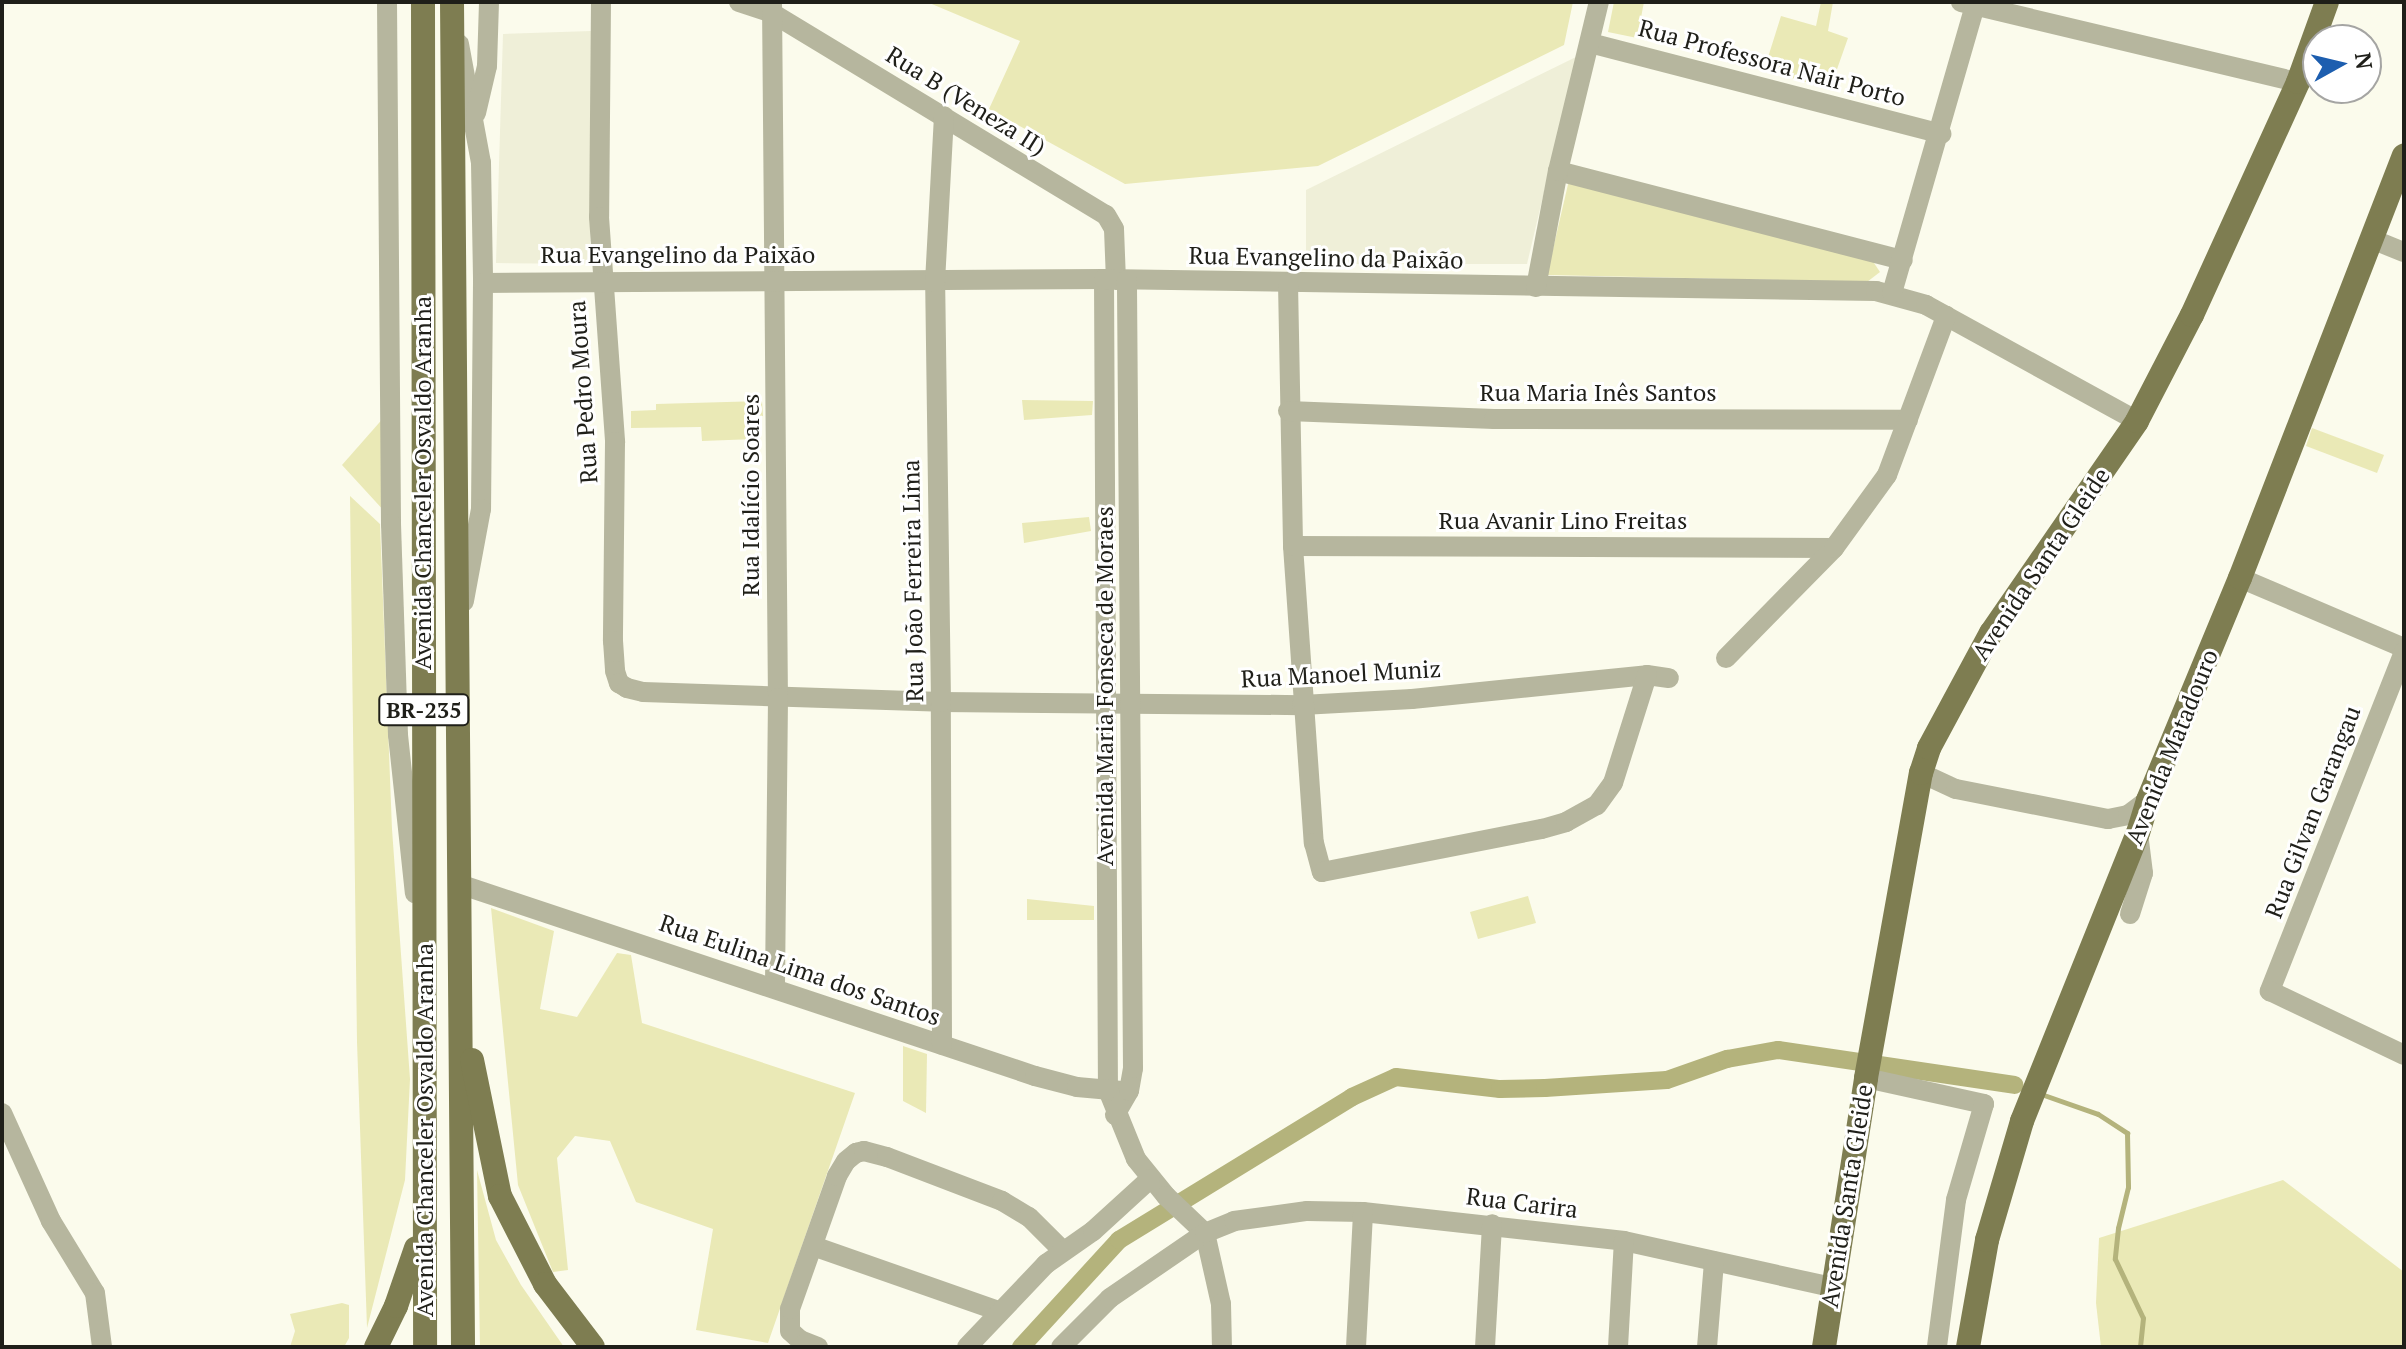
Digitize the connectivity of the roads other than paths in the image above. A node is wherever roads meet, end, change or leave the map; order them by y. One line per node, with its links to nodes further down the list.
1 (387, 2): 52 (street)
2 (423, 2): 52 (main road, Avenida Chanceler Osvaldo Aranha / BR-235)
3 (489, 2): 14 (street)
4 (601, 2): 22 (street, Rua Pedro Moura)
5 (739, 2): 10 (street, Rua B (Veneza II))
6 (1599, 2): 11 (street)
7 (2327, 2): 12 (main road, Avenida Santa Gleide)
8 (1968, 4): 12 (street); 15 (street)
9 (452, 6): 14 (street); 36 (main road, Avenida Chanceler Osvaldo Aranha / BR-235)
10 (772, 8): 13 (street, Rua B (Veneza II)); 21 (street, Rua Idalício Soares)
11 (1590, 43): 15 (street, Rua Professora Nair Porto); 17 (street)
12 (2298, 82): 32 (main road, Avenida Santa Gleide)
13 (944, 116): 23 (street, Rua B (Veneza II)); 24 (street, Rua João Ferreira Lima)
14 (475, 118): 25 (street)
15 (1941, 134): 20 (street)
16 (2404, 156): 18 (main road, Avenida Matadouro)
17 (1558, 171): 20 (street); 27 (street)
18 (2374, 240): 19 (street); 35 (main road, Avenida Matadouro)
19 (2404, 252)
20 (1903, 260): 28 (street)
21 (775, 279): 22 (street, Rua Evangelino da Paixão); 24 (street, Rua Evangelino da Paixão); 42 (street, Rua Idalício Soares)
22 (601, 280): 25 (street, Rua Evangelino da Paixão); 41 (street, Rua Pedro Moura)
23 (1116, 280): 24 (street, Rua Evangelino da Paixão); 26 (street, Rua Evangelino da Paixão); 44 (street, Avenida Maria Fonseca de Moraes); 46 (street, Avenida Maria Fonseca de Moraes)
24 (935, 282): 43 (street, Rua João Ferreira Lima)
25 (483, 283): 36 (street)
26 (1288, 283): 27 (street, Rua Evangelino da Paixão); 30 (street)
27 (1536, 287): 28 (street, Rua Evangelino da Paixão)
28 (1892, 293): 29 (street, Rua Evangelino da Paixão)
29 (1946, 316): 31 (street); 32 (street, Rua Evangelino da Paixão)
30 (1288, 411): 31 (street, Rua Maria Inês Santos); 33 (street)
31 (1908, 420): 34 (street)
32 (2137, 421): 47 (main road, Avenida Santa Gleide)
33 (1293, 546): 34 (street, Rua Avanir Lino Freitas); 45 (street)
34 (1834, 548): 38 (street)
35 (2240, 578): 37 (street); 48 (main road, Avenida Matadouro)
36 (458, 624): 50 (main road, Avenida Chanceler Osvaldo Aranha / BR-235)
37 (2404, 650): 56 (street, Rua Gilvan Garangau)
38 (1726, 658)
39 (1647, 675): 40 (street, Rua Manoel Muniz); 45 (street, Rua Manoel Muniz); 45 (street)
40 (1669, 678)
41 (619, 683): 42 (street, Rua Manoel Muniz)
42 (778, 698): 43 (street, Rua Manoel Muniz); 53 (street, Rua Idalício Soares)
43 (941, 702): 44 (street, Rua Manoel Muniz); 55 (street, Rua João Ferreira Lima)
44 (1106, 705): 46 (street, Rua Manoel Muniz); 58 (street, Avenida Maria Fonseca de Moraes)
45 (1302, 705): 46 (street, Rua Manoel Muniz)
46 (1132, 706): 58 (street, Avenida Maria Fonseca de Moraes)
47 (1921, 773): 48 (street); 57 (main road, Avenida Santa Gleide)
48 (2148, 800): 49 (main road, Avenida Matadouro)
49 (2138, 833): 51 (street); 86 (main road, Avenida Matadouro)
50 (459, 884): 53 (street, Rua Eulina Lima dos Santos); 54 (main road, Avenida Chanceler Osvaldo Aranha / BR-235)
51 (2130, 914)
52 (425, 966): 63 (main road, Avenida Chanceler Osvaldo Aranha / BR-235)
53 (775, 988): 55 (street, Rua Eulina Lima dos Santos)
54 (460, 997): 74 (main road, Avenida Chanceler Osvaldo Aranha / BR-235); 75 (main road)
55 (942, 1045): 58 (street, Rua Eulina Lima dos Santos)
56 (2404, 1055)
57 (1867, 1076): 69 (main road, Avenida Santa Gleide); 85 (street)
58 (1119, 1091): 60 (street)
59 (2, 1113): 71 (street)
60 (1150, 1179): 64 (street); 67 (street)
61 (1363, 1212): 62 (street, Rua Carira); 64 (street, Rua Carira); 80 (street)
62 (1492, 1224): 65 (street, Rua Carira); 81 (street)
63 (423, 1226): 72 (main road); 73 (main road, Avenida Chanceler Osvaldo Aranha / BR-235)
64 (1199, 1227): 78 (street, Rua Carira); 79 (street)
65 (1624, 1241): 68 (street, Rua Carira); 82 (street)
66 (813, 1246): 67 (street); 70 (street); 76 (street)
67 (1063, 1251): 70 (street)
68 (1714, 1261): 69 (street, Rua Carira); 83 (street)
69 (1831, 1287): 84 (main road, Avenida Santa Gleide)
70 (999, 1311): 77 (street)
71 (102, 1347)
72 (376, 1347)
73 (425, 1347)
74 (463, 1347)
75 (593, 1347)
76 (818, 1347)
77 (967, 1347)
78 (1061, 1347)
79 (1222, 1347)
80 (1356, 1347)
81 (1485, 1347)
82 (1618, 1347)
83 (1707, 1347)
84 (1824, 1347)
85 (1937, 1347)
86 (1968, 1347)

